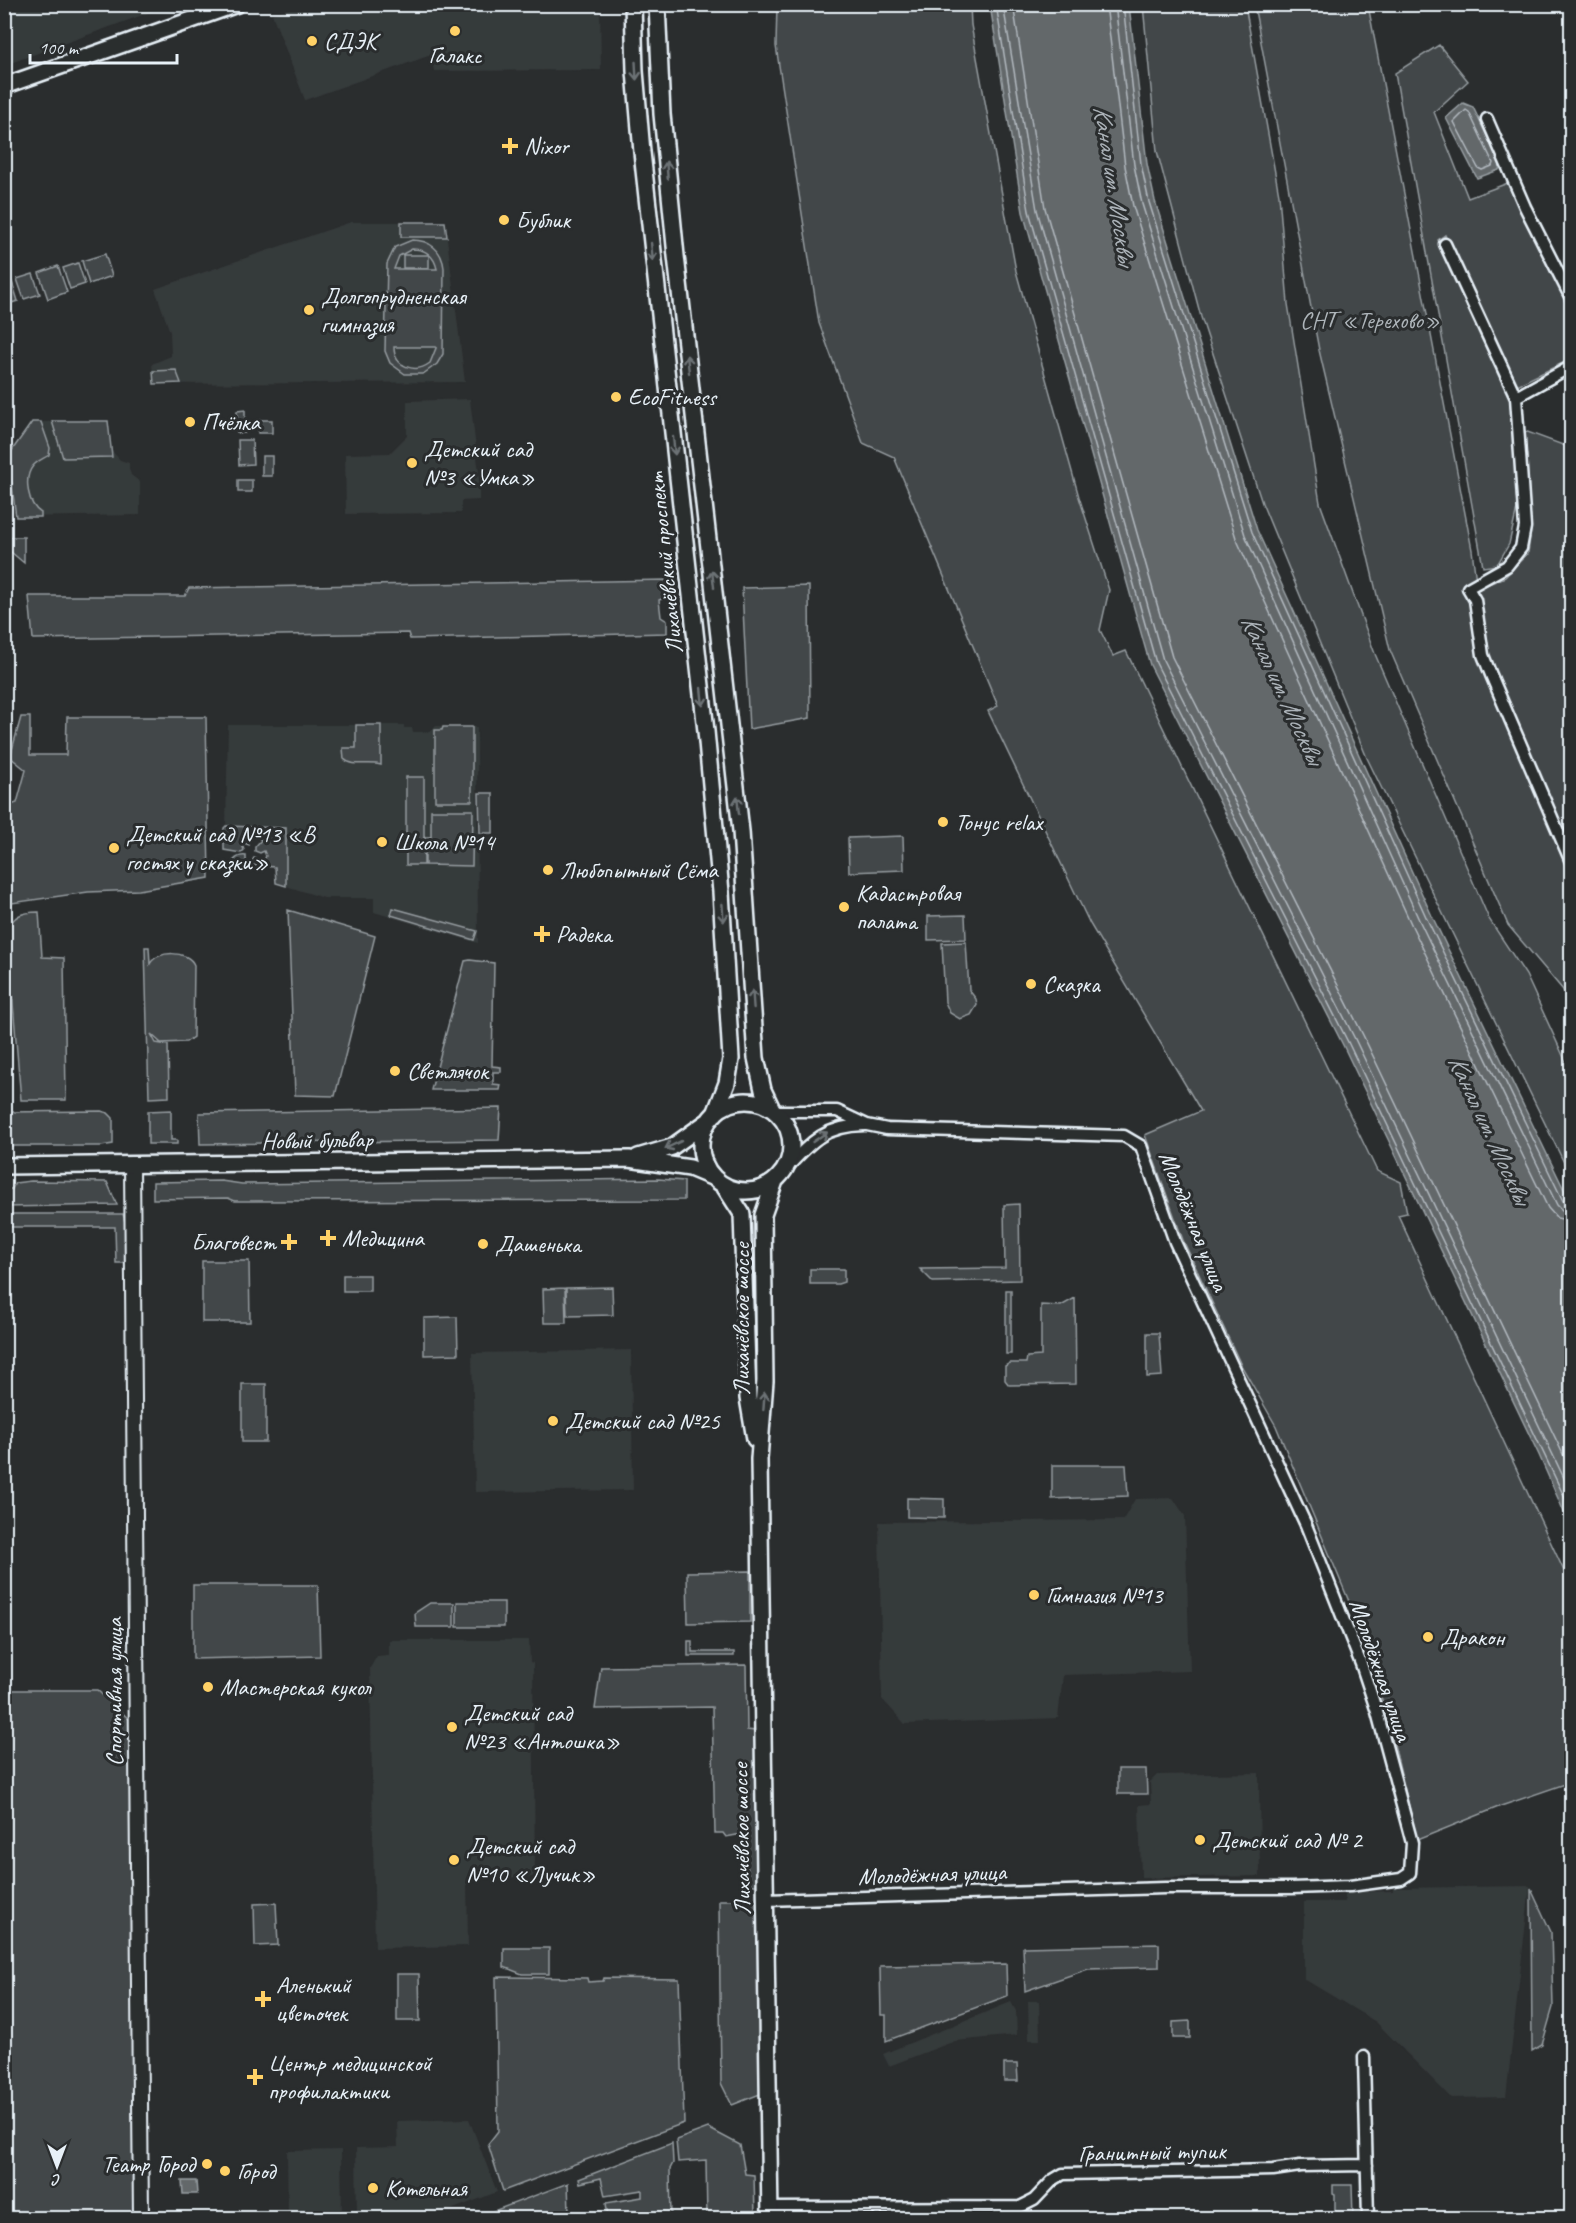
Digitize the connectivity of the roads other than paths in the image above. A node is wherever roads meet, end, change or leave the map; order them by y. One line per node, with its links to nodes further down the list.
1 (237, 4): 4 (main road)
2 (657, 4): 11 (main road, Лихачёвский проспект, one-way to 2)
3 (632, 7): 12 (main road, Лихачёвский проспект, one-way to 12)
4 (4, 86)
5 (1487, 119): 7 (street)
6 (1445, 244): 9 (street)
7 (1572, 300)
8 (1572, 366): 9 (street)
9 (1516, 397): 10 (street)
10 (1572, 864)
11 (774, 1110): 12 (main road); 13 (street, Молодёжная улица); 17 (main road, Лихачёвский проспект)
12 (713, 1116): 14 (main road, Новый бульвар, one-way to 14); 18 (main road, Лихачёвский проспект)
13 (867, 1125): 17 (street, Молодёжная улица, one-way to 13); 20 (street, Молодёжная улица)
14 (629, 1159): 15 (main road, Новый бульвар); 18 (main road, Новый бульвар)
15 (132, 1164): 16 (main road, Новый бульвар); 24 (street, Спортивная улица)
16 (4, 1166)
17 (780, 1176): 18 (main road); 19 (main road, Лихачёвское шоссе, one-way to 17)
18 (719, 1182): 19 (main road, Лихачёвское шоссе)
19 (759, 1460): 20 (main road, Лихачёвское шоссе)
20 (765, 1900): 23 (main road, Лихачёвское шоссе)
21 (1364, 2057): 22 (street)
22 (1367, 2165): 23 (street, Гранитный тупик); 25 (street)
23 (770, 2213)
24 (141, 2218)
25 (1368, 2218)

